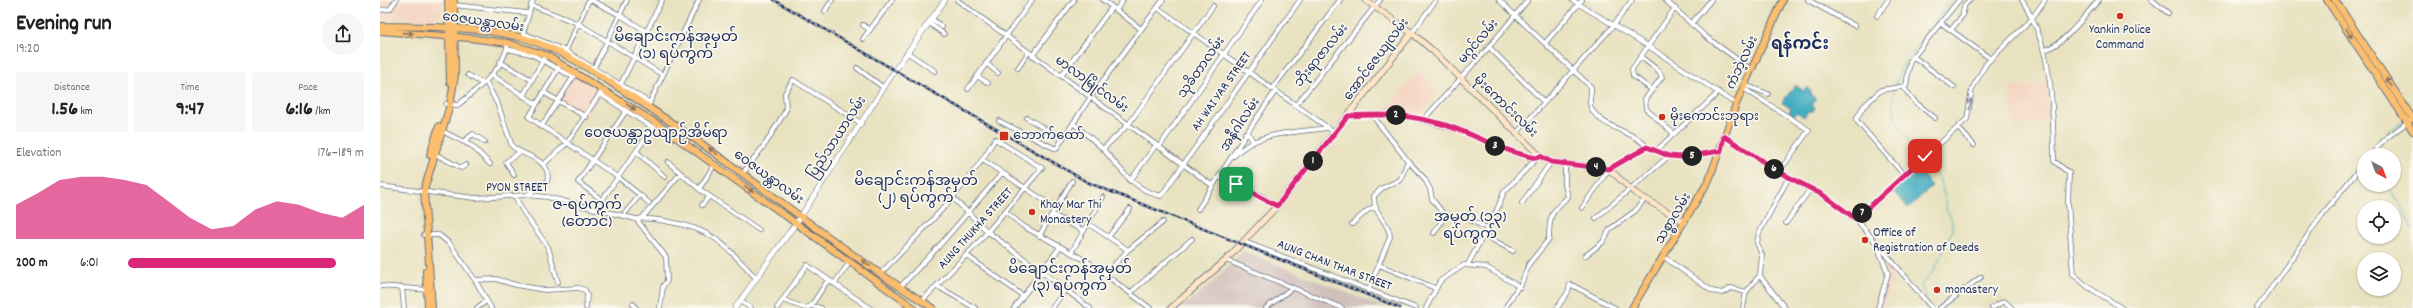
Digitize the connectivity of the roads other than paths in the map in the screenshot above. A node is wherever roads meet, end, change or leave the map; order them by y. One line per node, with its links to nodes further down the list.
1 (396, 0): 48 (street)
2 (448, 0): 42 (main road)
3 (533, 0): 41 (street)
4 (590, 0): 52 (street); 58 (street)
5 (627, 0): 52 (street)
6 (662, 0): 71 (street)
7 (832, 0): 49 (street)
8 (892, 0): 68 (street)
9 (945, 0): 56 (street, ပြည်သာယာလမ်း)
10 (957, 0): 79 (street, မာလာမြိုင်လမ်း)
11 (1032, 0): 79 (street)
12 (1074, 0): 92 (street)
13 (1103, 0): 45 (street)
14 (1123, 0): 45 (street)
15 (1163, 0): 46 (street)
16 (1262, 0): 91 (street, သုခိတာလမ်း)
17 (1300, 0): 107 (street, AH WAI YAR STREET)
18 (1340, 0): 125 (street, အနီဂါလမ်း)
19 (1365, 0): 44 (main road, မိုးကောင်းလမ်း)
20 (1380, 0): 44 (street, ဘိုးရာဇာလမ်း)
21 (1436, 0): 73 (street, အောင်ဇေယျလမ်း)
22 (1499, 0): 53 (street)
23 (1528, 0): 53 (street, မဂ္ဂင်လမ်း)
24 (1572, 0): 40 (street)
25 (1632, 0): 61 (street)
26 (1665, 0): 47 (street)
27 (1711, 0): 59 (street)
28 (1783, 0): 105 (main road, ကံဘဲ့လမ်း)
29 (1808, 0): 63 (street)
30 (1888, 0): 54 (street)
31 (1959, 0): 57 (street)
32 (1970, 0): 69 (street)
33 (2022, 0): 55 (street)
34 (2045, 0): 55 (street)
35 (2099, 0): 87 (street)
36 (2152, 0): 50 (street)
37 (2327, 0): 141 (main road, one-way to 141)
38 (2335, 0): 135 (main road, one-way to 38)
39 (697, 1): 112 (street)
40 (1581, 2): 61 (street); 82 (street)
41 (531, 5): 51 (street); 58 (street)
42 (452, 6): 51 (street); 65 (main road); 66 (main road); 74 (main road)
43 (1213, 6): 72 (street)
44 (1375, 7): 73 (main road, မိုးကောင်းလမ်း); 140 (street, ဘိုးရာဇာလမ်း)
45 (1114, 8): 67 (street); 114 (street)
46 (1158, 8): 67 (street); 72 (street)
47 (1675, 8): 59 (street); 85 (street)
48 (380, 10)
49 (825, 10)
50 (2168, 13)
51 (528, 14): 78 (street)
52 (620, 14): 71 (street); 81 (street)
53 (1515, 15): 82 (street); 84 (street, မဂ္ဂင်လမ်း)
54 (1877, 16)
55 (2032, 18): 87 (street); 158 (street, one-way to 55)
56 (930, 21): 64 (street); 75 (street); 90 (street, ပြည်သာယာလမ်း)
57 (1941, 23): 69 (street); 94 (street)
58 (578, 24): 81 (street); 89 (street)
59 (1691, 24): 105 (street)
60 (863, 25): 68 (street)
61 (1614, 25): 85 (street); 104 (street)
62 (380, 26): 65 (main road, ဝေဇယန္တာလမ်း)
63 (1855, 26)
64 (942, 27)
65 (435, 28): 66 (main road, ဝေဇယန္တာလမ်း)
66 (451, 28): 74 (main road, ဝေဇယန္တာလမ်း); 77 (main road)
67 (1141, 29): 132 (street)
68 (870, 30): 80 (street)
69 (1951, 30): 95 (street)
70 (380, 31): 76 (main road, ဝေဇယန္တာလမ်း, one-way to 76)
71 (647, 32): 97 (street)
72 (1195, 32): 91 (street); 154 (street)
73 (1412, 33): 115 (main road, မိုးကောင်းလမ်း); 144 (main road, အောင်ဇေယျလမ်း)
74 (470, 34): 77 (main road, ဝေဇယန္တာလမ်း); 78 (main road, ဝေဇယန္တာလမ်း); 83 (main road, ဝေဇယန္တာလမ်း); 88 (main road)
75 (944, 34)
76 (436, 35): 77 (main road, ဝေဇယန္တာလမ်း); 88 (main road)
77 (451, 36): 88 (main road)
78 (522, 36): 86 (main road, ဝေဇယန္တာလမ်း); 89 (street)
79 (1005, 36): 92 (street, မာလာမြိုင်လမ်း); 99 (street)
80 (863, 39)
81 (608, 40): 97 (street); 103 (street)
82 (1546, 42): 104 (street)
83 (507, 46): 96 (main road, ဝေဇယန္တာလမ်း); 98 (street)
84 (1489, 46): 115 (street, မဂ္ဂင်လမ်း); 134 (street)
85 (1648, 46): 93 (street); 129 (street)
86 (552, 50): 89 (main road, ဝေဇယန္တာလမ်း); 96 (main road)
87 (2045, 50): 340 (street)
88 (452, 51): 138 (main road)
89 (565, 53): 103 (main road, ဝေဇယန္တာလမ်း)
90 (908, 53): 106 (street); 122 (street, ပြည်သာယာလမ်း)
91 (1224, 53): 107 (street); 174 (street, သုခိတာလမ်း)
92 (1030, 55): 102 (street); 114 (street, မာလာမြိုင်လမ်း)
93 (1641, 57): 126 (street); 126 (street)
94 (1914, 57): 120 (street); 123 (street)
95 (1988, 57)
96 (546, 58): 100 (main road, ဝေဇယန္တာလမ်း); 116 (street)
97 (634, 58): 112 (street); 119 (street)
98 (500, 62): 111 (street); 116 (street)
99 (986, 63): 108 (street); 113 (street)
100 (559, 66): 109 (main road, ဝေဇယန္တာလမ်း); 128 (street)
101 (858, 68): 122 (street)
102 (1018, 68)
103 (593, 69): 119 (main road, ဝေဇယန္တာလမ်း)
104 (1572, 70): 134 (street); 176 (street)
105 (1752, 70): 121 (main road, ကံဘဲ့လမ်း)
106 (935, 71)
107 (1248, 72): 125 (street); 197 (street, AH WAI YAR STREET)
108 (998, 73)
109 (575, 74): 127 (main road, ဝေဇယန္တာလမ်း); 133 (street)
110 (468, 75): 117 (street)
111 (492, 75): 117 (street); 131 (street)
112 (663, 75): 139 (street)
113 (977, 76): 118 (street); 124 (street)
114 (1061, 76): 132 (street, မာလာမြိုင်လမ်း)
115 (1460, 79): 150 (street, မဂ္ဂင်လမ်း); 163 (main road, မိုးကောင်းလမ်း)
116 (532, 80): 131 (street)
117 (484, 83): 138 (street); 181 (street)
118 (988, 83)
119 (620, 86): 139 (main road, ဝေဇယန္တာလမ်း)
120 (1954, 86)
121 (1744, 87): 130 (street); 137 (main road, ကံဘဲ့လမ်း); 199 (street)
122 (884, 88): 152 (street, ပြည်သာယာလမ်း)
123 (1904, 88): 148 (street); 206 (street)
124 (968, 89)
125 (1273, 90): 140 (street); 162 (street, အနီဂါလမ်း)
126 (1652, 90): 164 (street)
127 (602, 91): 142 (street); 145 (street); 155 (main road, ဝေဇယန္တာလမ်း, one-way to 155)
128 (543, 92): 133 (street); 136 (street)
129 (1719, 92): 137 (street); 164 (street)
130 (1768, 94)
131 (523, 96): 136 (street)
132 (1090, 98): 153 (street); 154 (street, မာလာမြိုင်လမ်း)
133 (560, 101): 145 (street); 156 (street)
134 (1543, 101): 163 (street)
135 (2403, 103): 141 (main road); 146 (main road)
136 (536, 104): 156 (street)
137 (1736, 104): 165 (main road, ကံဘဲ့လမ်း)
138 (448, 105): 159 (main road); 169 (main road)
139 (649, 105): 166 (main road, ဝေဇယန္တာလမ်း)
140 (1296, 106): 157 (street)
141 (2397, 107): 151 (main road)
142 (626, 111): 155 (street); 187 (street)
143 (1372, 115): 144 (street); 150 (street); 189 (street)
144 (1348, 116): 160 (main road, အောင်ဇေယျလမ်း)
145 (586, 117): 172 (street)
146 (2412, 117): 151 (street)
147 (1027, 118): 167 (street)
148 (1935, 118)
149 (999, 120): 167 (street)
150 (1423, 120): 185 (street)
151 (2407, 122): 161 (main road); 177 (street)
152 (861, 123): 202 (street); 241 (street, ပြည်သာယာလမ်း)
153 (1073, 123): 167 (street); 178 (street)
154 (1128, 125): 174 (street, မာလာမြိုင်လမ်း); 178 (street)
155 (655, 126): 173 (main road, ဝေဇယန္တာလမ်း); 182 (street)
156 (541, 127): 172 (street)
157 (1327, 128): 160 (street); 171 (street)
158 (1958, 128): 175 (street); 206 (street)
159 (442, 131): 168 (street); 169 (main road)
160 (1334, 132): 230 (main road, အောင်ဇေယျလမ်း)
161 (2413, 132)
162 (1245, 133): 171 (street); 186 (street, အနီဂါလမ်း)
163 (1516, 134): 185 (main road, မိုးကောင်းလမ်း)
164 (1674, 134): 179 (street)
165 (1724, 136): 180 (main road, သစ္စာလမ်း); 199 (street)
166 (694, 138): 173 (main road); 202 (main road, ဝေဇယန္တာလမ်း, one-way to 166)
167 (1062, 139)
168 (464, 141): 170 (street); 192 (street)
169 (436, 142): 183 (main road); 204 (main road)
170 (484, 142)
171 (1253, 142): 186 (street)
172 (568, 143): 187 (street); 196 (street)
173 (688, 145): 193 (main road, ဝေဇယန္တာလမ်း)
174 (1157, 146): 197 (street, မာလာမြိုင်လမ်း); 212 (street, သုခိတာလမ်း)
175 (1974, 146)
176 (1647, 147): 179 (street); 198 (street)
177 (2377, 148)
178 (1103, 149): 212 (street)
179 (1657, 150): 184 (street)
180 (1721, 151): 184 (street); 247 (main road, သစ္စာလမ်း)
181 (520, 152): 196 (street); 205 (street)
182 (638, 152): 207 (street); 210 (street)
183 (435, 154): 195 (street); 204 (main road)
184 (1669, 156): 215 (street)
185 (1539, 157): 191 (main road, မိုးကောင်းလမ်း); 252 (street)
186 (1231, 159): 208 (street, အနီဂါလမ်း)
187 (593, 160): 210 (street); 210 (street)
188 (983, 160): 203 (street); 218 (street, AUNG THUKHA STREET); 224 (street)
189 (1408, 161): 231 (street); 256 (street)
190 (668, 162): 201 (street)
191 (1551, 162): 194 (main road, မိုးကောင်းလမ်း); 228 (street)
192 (490, 164)
193 (715, 164): 217 (street); 248 (main road, ဝေဇယန္တာလမ်း, one-way to 248)
194 (1565, 164): 198 (main road, မိုးကောင်းလမ်း); 288 (street)
195 (466, 165)
196 (543, 165): 220 (street)
197 (1184, 165): 212 (street, AH WAI YAR STREET); 213 (street, မာလာမြိုင်လမ်း)
198 (1609, 169): 215 (main road); 232 (street)
199 (1779, 172): 209 (street)
200 (2357, 172): 341 (street)
201 (681, 173): 217 (street); 242 (street)
202 (743, 173): 241 (main road, ဝေဇယန္တာလမ်း)
203 (1002, 173): 218 (street); 239 (street)
204 (426, 175): 219 (main road)
205 (514, 175)
206 (1904, 175): 245 (street)
207 (665, 177)
208 (1219, 177): 213 (street, အနီဂါလမ်း); 230 (street)
209 (1789, 177): 216 (street); 278 (street)
210 (619, 178): 221 (street)
211 (1072, 181): 233 (street)
212 (1130, 181)
213 (1213, 186): 235 (street, အနီဂါလမ်း)
214 (380, 187): 219 (street, PYON STREET)
215 (1631, 188): 226 (main road); 243 (street)
216 (1811, 188): 245 (street); 250 (street)
217 (699, 189): 223 (street)
218 (1026, 189): 233 (street); 236 (street, AUNG THUKHA STREET)
219 (422, 190): 222 (street, PYON STREET); 257 (main road)
220 (527, 195): 222 (street, PYON STREET); 244 (street, PYON STREET)
221 (640, 195): 227 (street); 237 (street)
222 (515, 196): 283 (street)
223 (710, 197): 229 (street); 253 (street)
224 (952, 197): 239 (street); 276 (street)
225 (1103, 197): 249 (street)
226 (1645, 199): 247 (main road); 269 (street)
227 (649, 203)
228 (1522, 203)
229 (702, 205)
230 (1277, 206): 262 (main road, အောင်ဇေယျလမ်း)
231 (1374, 207): 251 (street); 274 (street)
232 (1582, 208)
233 (1057, 209): 240 (street)
234 (1130, 209): 260 (street)
235 (1198, 209)
236 (1005, 211): 254 (street, AUNG THUKHA STREET); 259 (street)
237 (625, 212)
238 (1470, 213): 252 (street)
239 (968, 214): 254 (street); 287 (street)
240 (1053, 215): 255 (street); 259 (street)
241 (801, 216): 248 (street, ပြည်သာယာလမ်း); 276 (main road, ဝေဇယန္တာလမ်း, one-way to 241)
242 (642, 218): 244 (street, PYON STREET); 280 (street, PYON STREET)
243 (1596, 218)
244 (636, 219): 311 (street)
245 (1856, 219): 263 (street)
246 (1164, 222): 265 (street)
247 (1685, 222): 270 (main road, သစ္စာလမ်း)
248 (796, 223): 272 (main road, ဝေဇယန္တာလမ်း); 280 (street, ပြည်သာယာလမ်း)
249 (1087, 223): 255 (street); 260 (street)
250 (1786, 223)
251 (1352, 224)
252 (1487, 228): 258 (street)
253 (758, 230)
254 (987, 231): 268 (street, AUNG THUKHA STREET); 275 (street)
255 (1084, 231): 267 (street)
256 (1434, 233)
257 (426, 235): 281 (street); 292 (main road)
258 (1484, 235): 266 (street); 273 (street)
259 (1039, 236): 264 (street)
260 (1109, 236): 265 (street)
261 (1192, 239): 296 (street)
262 (1245, 242): 271 (main road, အောင်ဇေယျလမ်း); 294 (street, AUNG CHAN THAR STREET)
263 (1876, 243): 335 (street); 336 (street)
264 (1060, 247): 267 (street); 275 (street)
265 (1128, 250): 277 (street)
266 (1512, 251)
267 (1071, 253): 277 (street)
268 (966, 255): 286 (street, AUNG THUKHA STREET); 297 (street)
269 (1585, 256)
270 (1664, 256): 295 (street); 332 (main road, သစ္စာလမ်း)
271 (1226, 260): 290 (street); 324 (main road, အောင်ဇေယျလမ်း)
272 (850, 262): 284 (street); 317 (main road, ဝေဇယန္တာလမ်း)
273 (1468, 264): 288 (street); 291 (street)
274 (1379, 265): 291 (street); 294 (street)
275 (1041, 271): 293 (street); 297 (street)
276 (881, 273): 287 (main road, ဝေဇယန္တာလမ်း)
277 (1105, 275): 296 (street)
278 (1760, 276): 295 (street); 334 (street)
279 (1981, 277): 337 (street)
280 (756, 278): 300 (street, ပြည်သာယာလမ်း)
281 (475, 280): 299 (street); 309 (street)
282 (828, 280): 284 (street); 298 (street); 303 (street)
283 (558, 282)
284 (834, 284): 316 (street)
285 (380, 286): 289 (street)
286 (937, 286): 301 (street, AUNG THUKHA STREET); 319 (street)
287 (900, 287): 301 (main road, ဝေဇယန္တာလမ်း)
288 (1518, 287): 329 (street)
289 (402, 288): 292 (street); 304 (street)
290 (1292, 288): 325 (street); 326 (street)
291 (1435, 288): 328 (street)
292 (429, 290): 305 (main road); 306 (main road)
293 (1065, 290): 321 (street); 322 (street)
294 (1368, 291): 327 (street, AUNG CHAN THAR STREET)
295 (1746, 292): 333 (street)
296 (1130, 293): 323 (street)
297 (1023, 296): 320 (street)
298 (783, 300): 303 (street); 314 (street)
299 (486, 301): 307 (street); 308 (street)
300 (740, 301): 312 (street, ပြည်သာယာလမ်း); 313 (street)
301 (922, 301): 318 (main road, ဝေဇယန္တာလမ်း)
302 (633, 304): 310 (street)
303 (812, 306): 315 (street)
304 (404, 308)
305 (428, 308)
306 (432, 308)
307 (477, 308)
308 (491, 308)
309 (586, 308)
310 (636, 308)
311 (660, 308)
312 (735, 308)
313 (751, 308)
314 (777, 308)
315 (821, 308)
316 (870, 308)
317 (913, 308)
318 (933, 308)
319 (975, 308)
320 (1014, 308)
321 (1052, 308)
322 (1090, 308)
323 (1150, 308)
324 (1171, 308)
325 (1266, 308)
326 (1342, 308)
327 (1416, 308)
328 (1426, 308)
329 (1505, 308)
330 (1557, 308): 331 (street)
331 (1615, 308)
332 (1632, 308)
333 (1743, 308)
334 (1785, 308)
335 (1878, 308)
336 (1932, 308)
337 (1940, 308)
338 (1992, 308): 339 (street)
339 (2012, 308)
340 (2122, 308)
341 (2257, 308)

